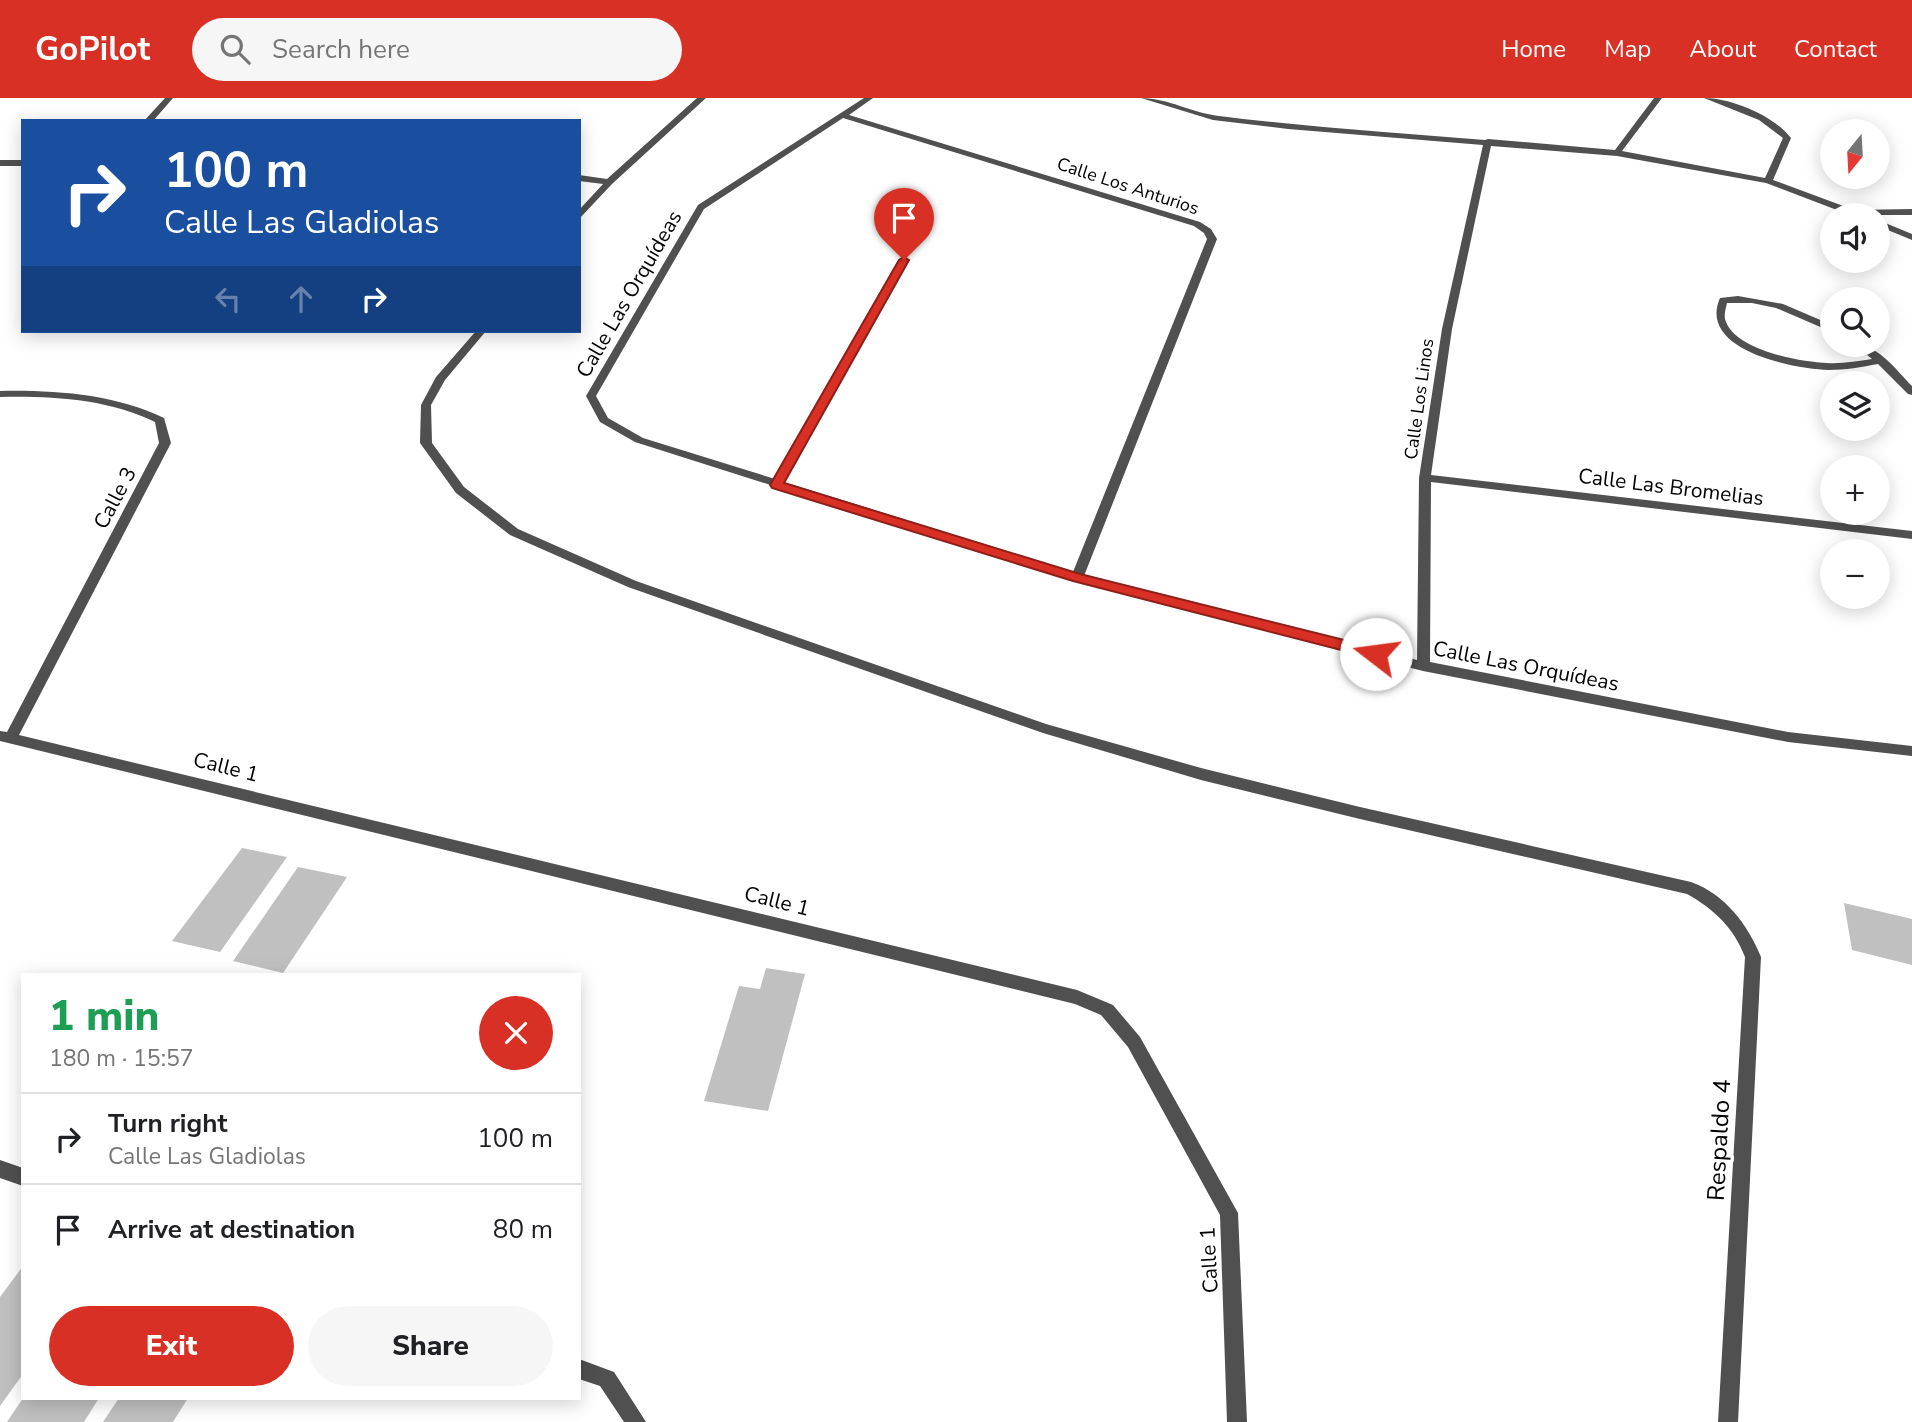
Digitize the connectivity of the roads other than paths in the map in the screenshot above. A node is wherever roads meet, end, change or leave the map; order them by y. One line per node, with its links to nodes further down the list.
1 (169, 98): 8 (street)
2 (702, 98): 15 (street)
3 (869, 98): 7 (street, Calle Las Orquídeas)
4 (1144, 98): 9 (street)
5 (1658, 98): 10 (street)
6 (1708, 98): 14 (street)
7 (841, 116): 30 (street, Calle Las Orquídeas); 32 (street, Calle Los Anturios)
8 (150, 119)
9 (1488, 141): 10 (street); 29 (street, Calle Los Linos)
10 (1617, 153): 14 (street)
11 (0, 163): 12 (street)
12 (21, 163)
13 (581, 178): 15 (street)
14 (1768, 181): 16 (street)
15 (609, 182): 19 (street)
16 (1826, 203)
17 (1912, 212): 18 (street)
18 (1890, 213)
19 (581, 214)
20 (1890, 228): 21 (street)
21 (1912, 237)
22 (904, 260): 30 (street)
23 (1820, 323): 26 (street)
24 (479, 333): 41 (street, Respaldo 4)
25 (1876, 357): 26 (street)
26 (1880, 360): 27 (street)
27 (1912, 392)
28 (0, 394): 34 (street, Calle 3)
29 (1425, 478): 31 (street, Calle Las Bromelias); 33 (street, Calle Los Linos)
30 (777, 485): 32 (street, Calle Las Orquídeas)
31 (1912, 535)
32 (1077, 578): 33 (street, Calle Las Orquídeas)
33 (1423, 666): 35 (street, Calle Las Orquídeas)
34 (6, 737): 40 (street, Calle 1)
35 (1912, 751)
36 (0, 1169): 37 (street)
37 (21, 1176)
38 (581, 1370): 39 (street)
39 (636, 1422)
40 (1237, 1422)
41 (1728, 1422)

